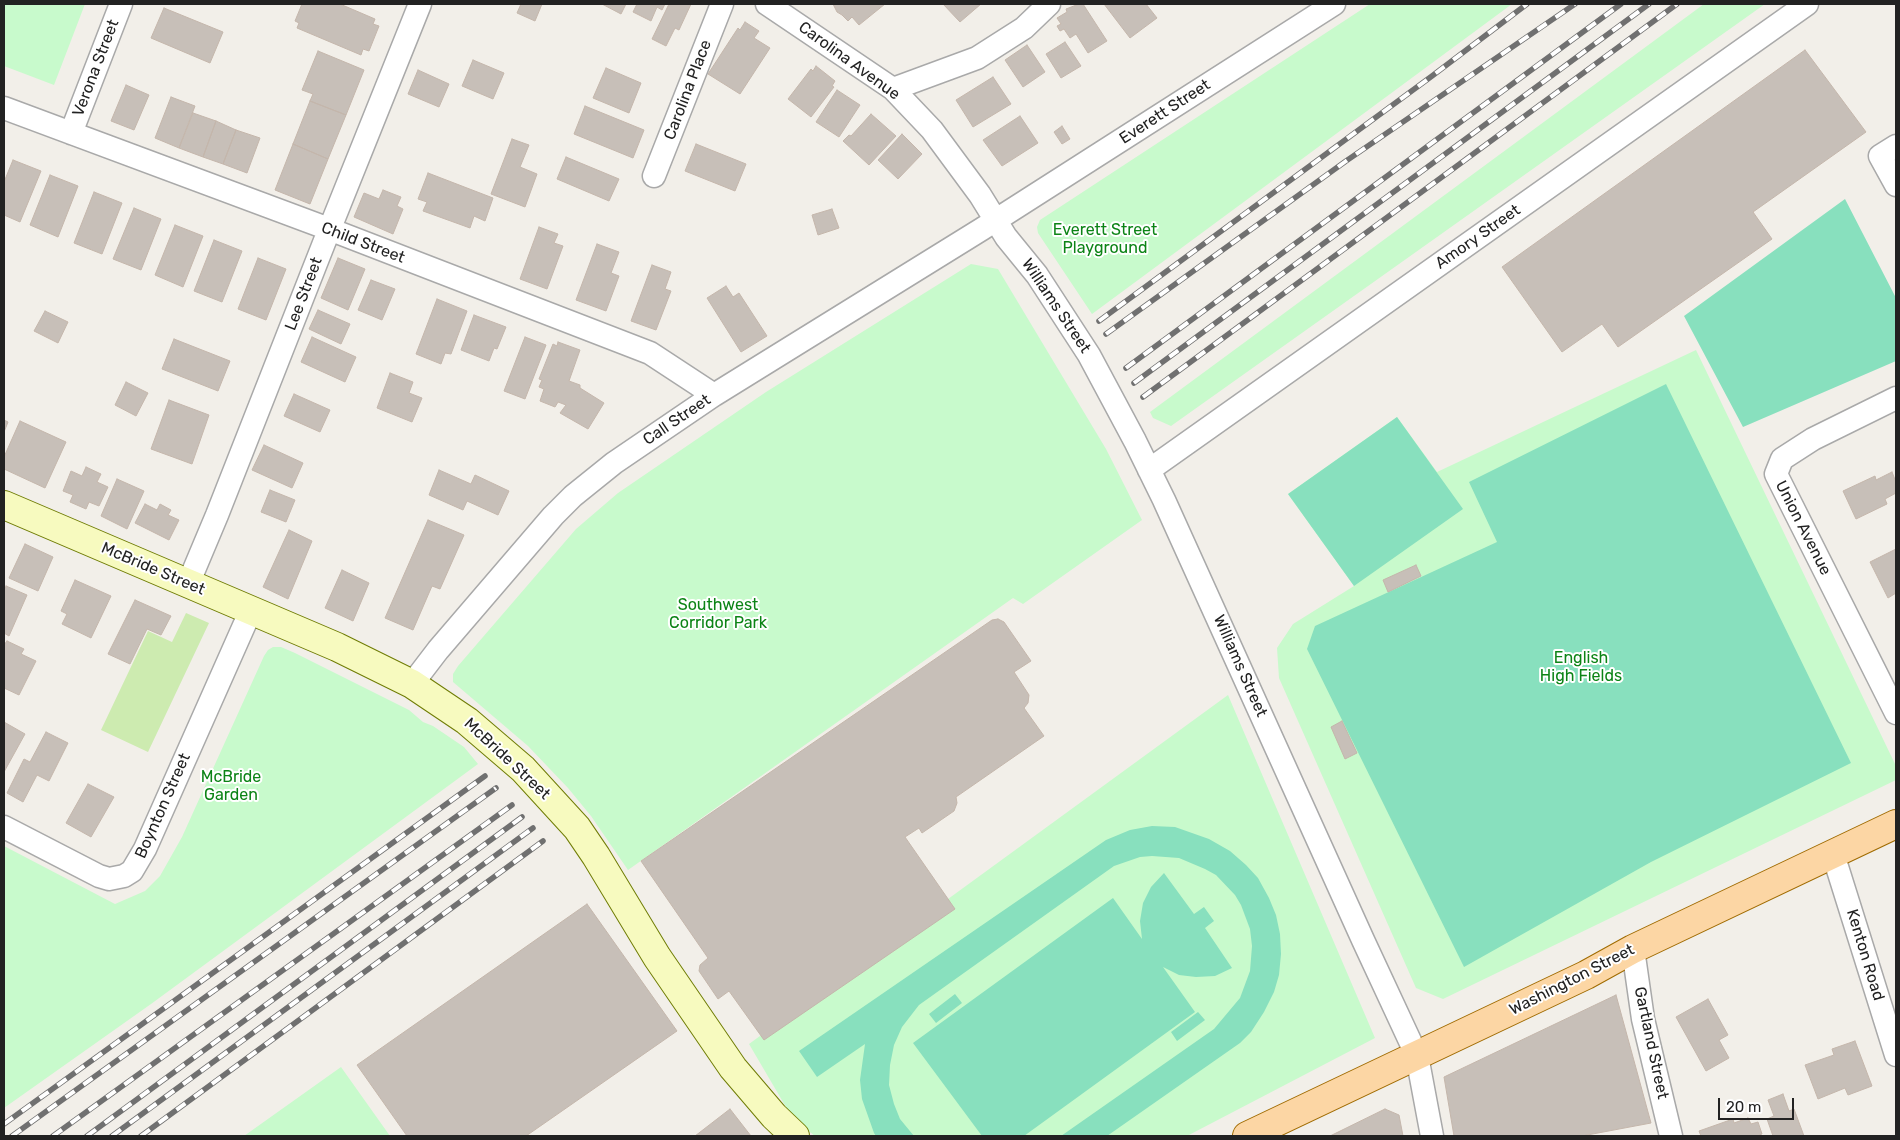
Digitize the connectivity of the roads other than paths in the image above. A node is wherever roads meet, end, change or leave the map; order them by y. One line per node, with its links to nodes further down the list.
1 (121, 4): 10 (street, Verona Street)
2 (420, 4): 15 (street, Lee Street)
3 (722, 4): 12 (street, Carolina Place)
4 (768, 4): 8 (street, Carolina Avenue)
5 (1049, 4): 8 (street)
6 (1334, 4): 14 (street, Everett Street)
7 (1807, 4): 18 (street, Amory Street)
8 (893, 89): 14 (street, Carolina Avenue)
9 (4, 108): 10 (street, Child Street)
10 (71, 133): 15 (street, Child Street)
11 (1896, 146): 13 (street)
12 (654, 176)
13 (1896, 185)
14 (995, 221): 16 (street, Call Street); 18 (street, Williams Street)
15 (329, 229): 16 (street, Child Street); 20 (street, Lee Street)
16 (714, 395): 22 (street, Call Street)
17 (1896, 398): 23 (street, Union Avenue)
18 (1149, 470): 29 (street, Williams Street)
19 (4, 504): 20 (street, McBride Street)
20 (188, 584): 21 (street, McBride Street)
21 (251, 610): 22 (street, McBride Street); 25 (street, Boynton Street)
22 (412, 684): 30 (street, McBride Street)
23 (1896, 713)
24 (1896, 824): 26 (main road, Washington Street)
25 (4, 827)
26 (1833, 854): 27 (main road, Washington Street); 28 (street, Kenton Road)
27 (1632, 949): 29 (main road, Washington Street); 33 (street, Gartland Street)
28 (1896, 1055)
29 (1418, 1056): 31 (main road, Washington Street); 32 (street, Williams Street)
30 (795, 1136)
31 (1248, 1136)
32 (1432, 1136)
33 (1671, 1136)

